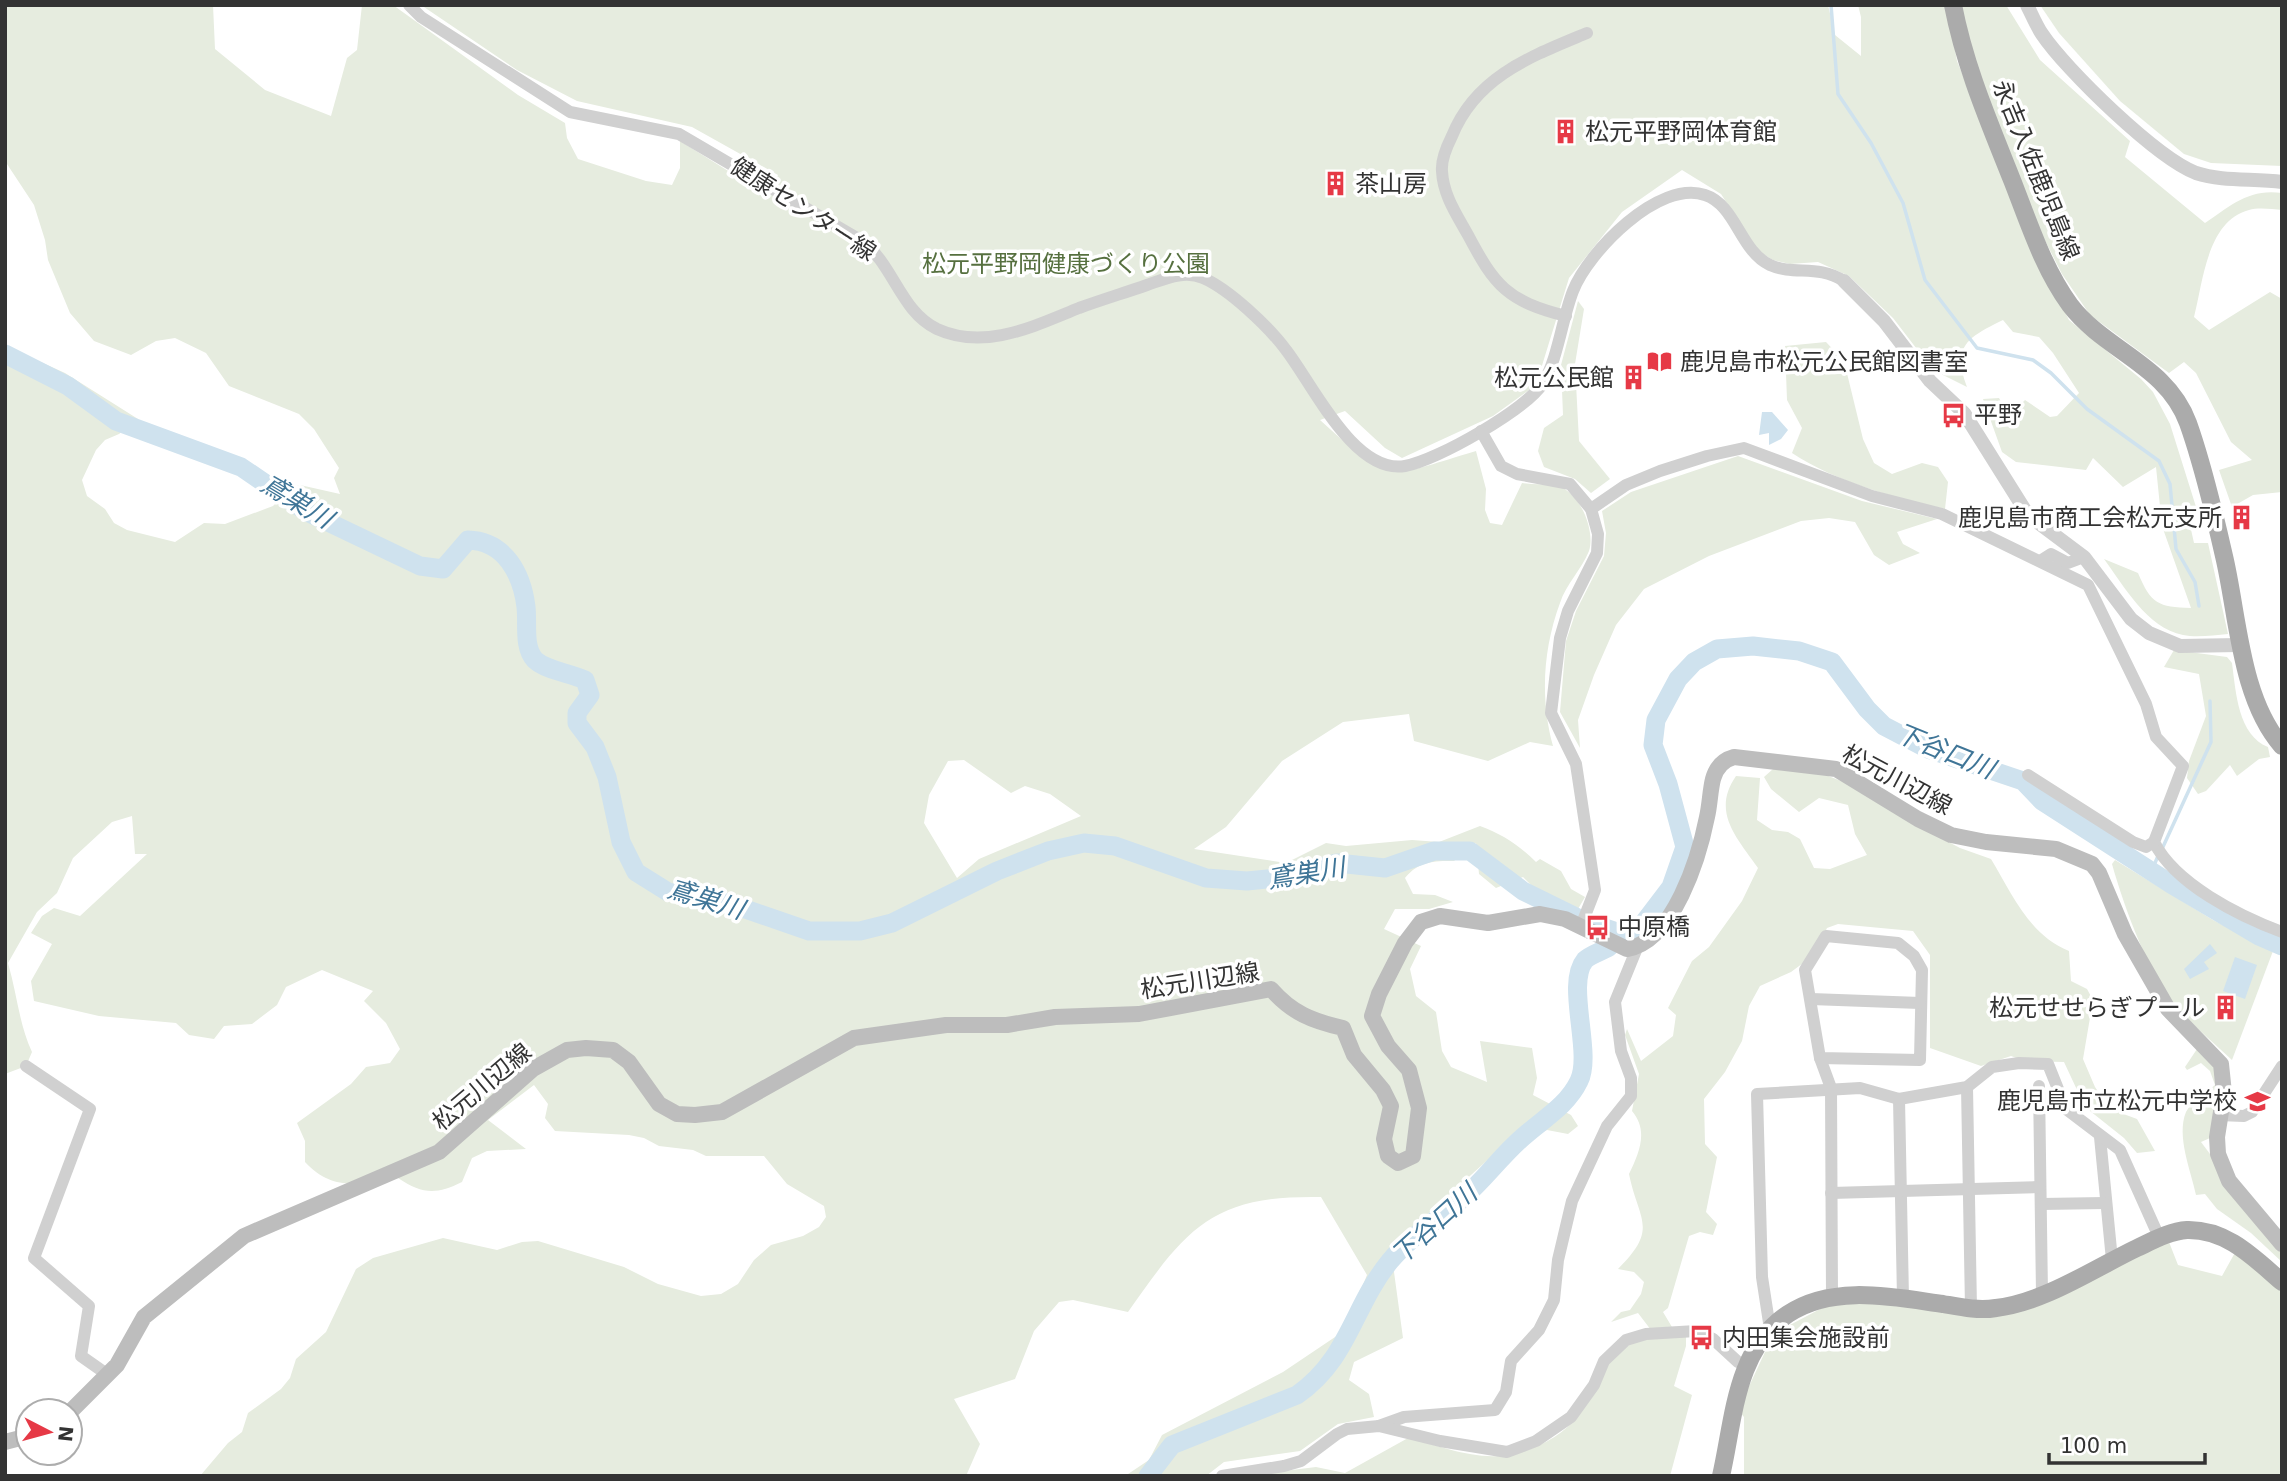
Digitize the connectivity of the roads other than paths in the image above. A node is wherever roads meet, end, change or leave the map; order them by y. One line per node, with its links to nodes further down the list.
1 (409, 5): 8 (street, 健康センター線)
2 (1953, 5): 12 (main road, 永吉入佐鹿児島線)
3 (2027, 5): 5 (street)
4 (1587, 33): 7 (street)
5 (2282, 182)
6 (1844, 281): 7 (street, 健康センター線); 10 (street, 健康センター線)
7 (1566, 316): 8 (street, 健康センター線)
8 (1481, 431): 9 (street)
9 (1591, 509): 11 (street); 16 (street)
10 (2084, 557): 11 (street); 12 (street, 健康センター線)
11 (2040, 561): 15 (street)
12 (2239, 645): 13 (main road, 永吉入佐鹿児島線)
13 (2282, 746)
14 (2028, 775): 15 (street)
15 (2154, 842): 17 (street)
16 (1584, 920): 18 (main road, 松元川辺線); 46 (main road, 松元川辺線)
17 (2282, 932)
18 (1632, 949): 28 (main road, 松元川辺線); 48 (street)
19 (1811, 999): 20 (street); 20 (street); 21 (street)
20 (1920, 1003): 21 (street)
21 (1820, 1058): 26 (street)
22 (26, 1066): 46 (street)
23 (2282, 1066): 28 (street)
24 (2039, 1086): 30 (street)
25 (1967, 1087): 27 (street); 29 (street); 31 (street)
26 (1831, 1088): 27 (street); 33 (street); 44 (street)
27 (1899, 1099): 32 (street)
28 (2219, 1115): 37 (main road, 松元川辺線)
29 (2100, 1137): 34 (street); 36 (street)
30 (2040, 1187): 31 (street); 35 (street)
31 (1969, 1191): 32 (street); 43 (street)
32 (1901, 1193): 33 (street); 42 (street)
33 (1831, 1194): 41 (street)
34 (2105, 1203): 35 (street); 38 (street)
35 (2041, 1204): 40 (street)
36 (2160, 1237): 38 (main road); 39 (main road)
37 (2282, 1244)
38 (2112, 1260): 40 (main road)
39 (2282, 1282)
40 (2042, 1294): 43 (main road)
41 (1832, 1297): 42 (main road); 44 (main road)
42 (1903, 1298): 43 (main road)
43 (1971, 1308)
44 (1770, 1329): 45 (main road)
45 (1745, 1364): 48 (street); 50 (main road)
46 (108, 1375): 47 (main road, 松元川辺線)
47 (84, 1398)
48 (1379, 1426): 49 (street)
49 (1222, 1476)
50 (1721, 1476)

